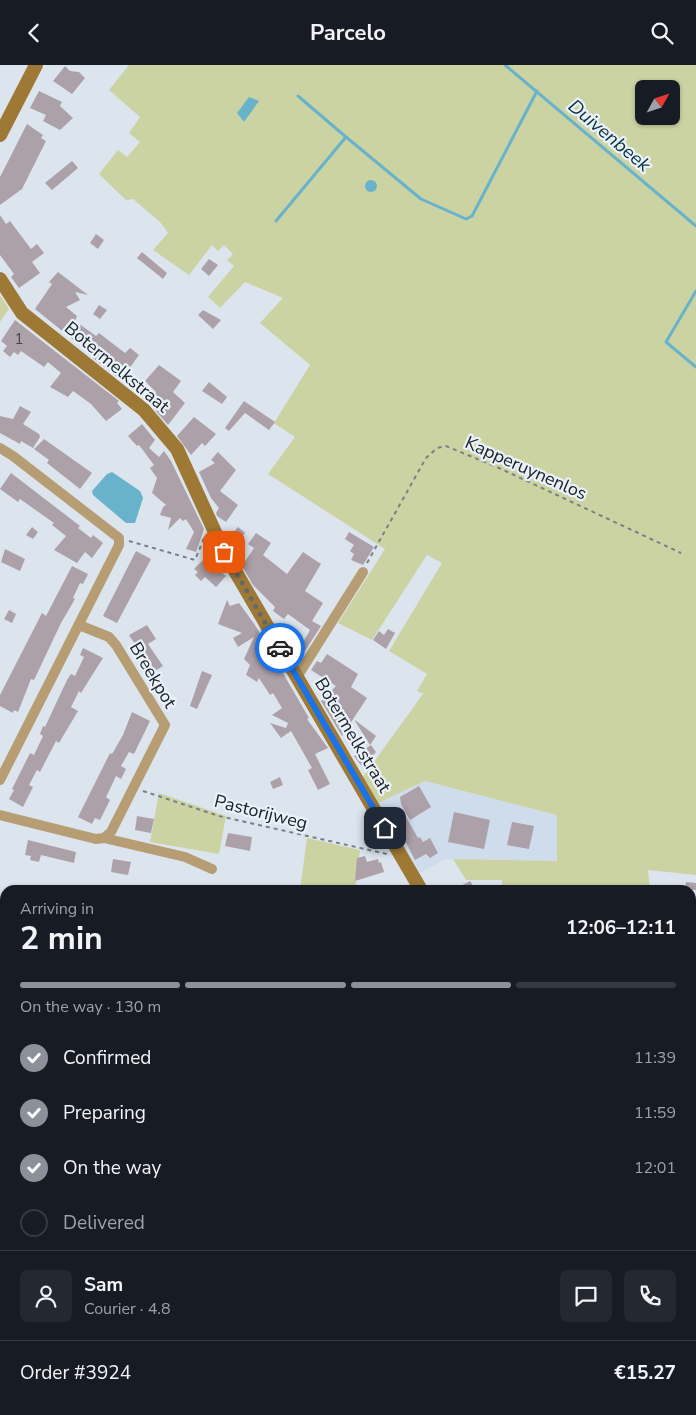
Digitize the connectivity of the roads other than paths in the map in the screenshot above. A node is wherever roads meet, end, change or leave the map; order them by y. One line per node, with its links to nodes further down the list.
1 (36, 65): 2 (street)
2 (0, 135)
3 (0, 279): 7 (street, Botermelkstraat)
4 (0, 449): 6 (street)
5 (363, 572): 7 (street, Botermelkstraat)
6 (80, 625): 8 (street); 10 (street, Breekpot)
7 (297, 677): 12 (street, Botermelkstraat)
8 (0, 780)
9 (0, 815): 10 (street)
10 (104, 838): 11 (street)
11 (212, 869)
12 (418, 885)

